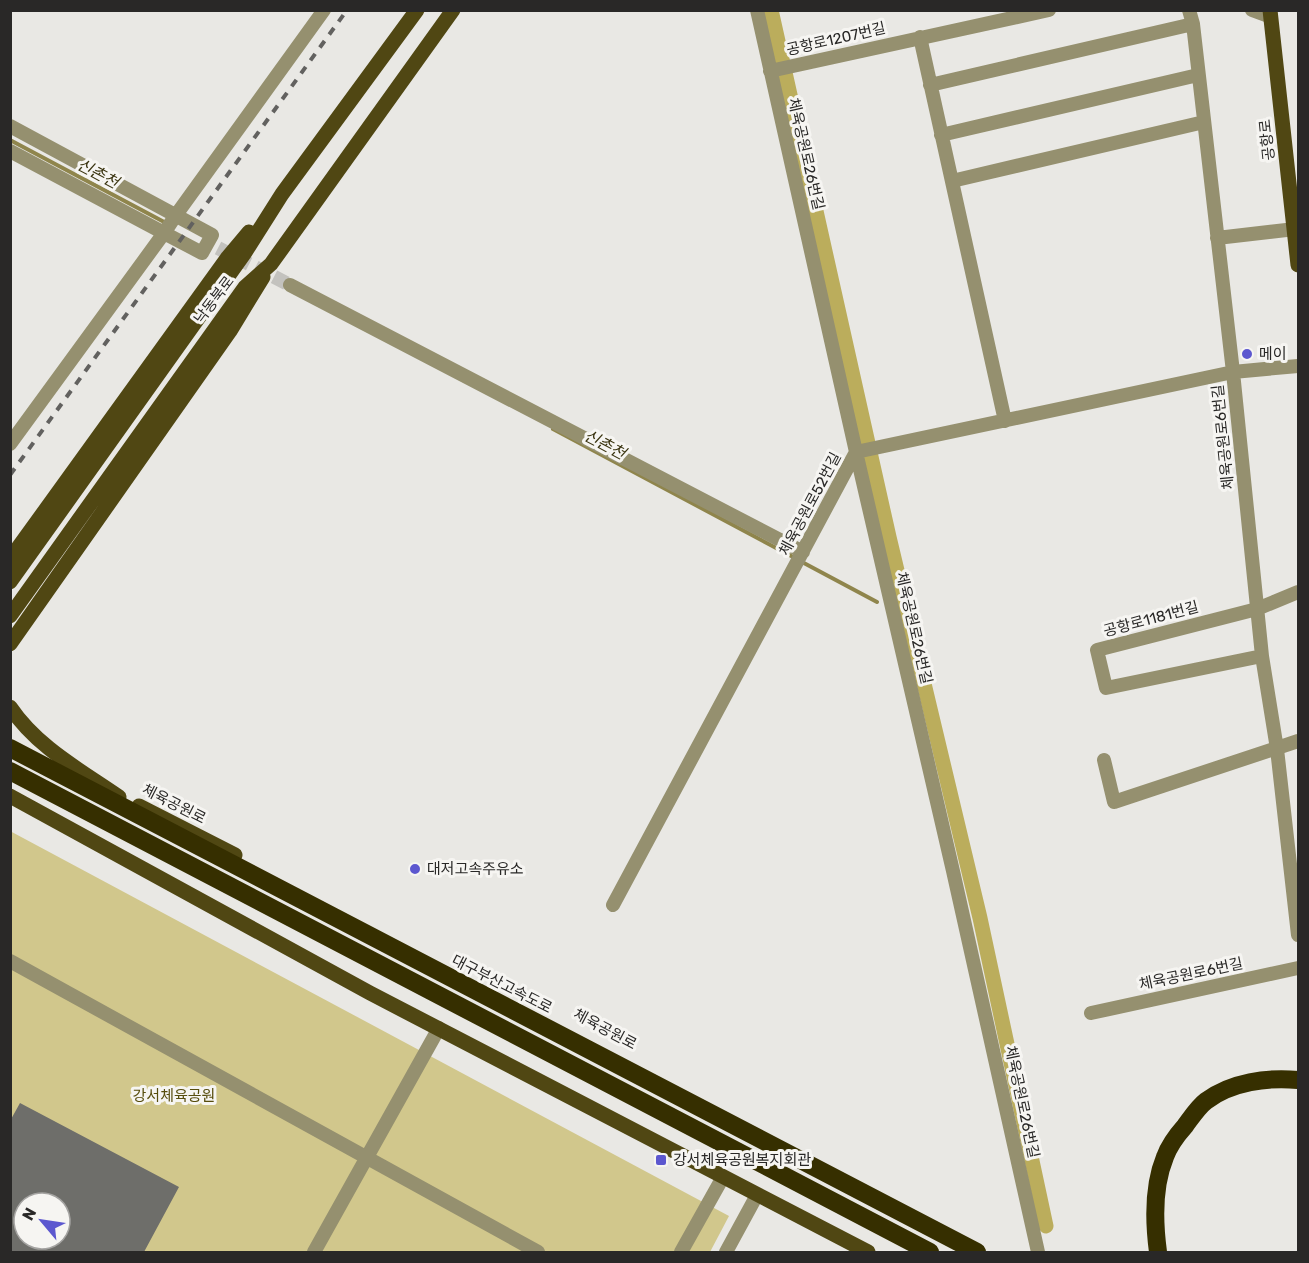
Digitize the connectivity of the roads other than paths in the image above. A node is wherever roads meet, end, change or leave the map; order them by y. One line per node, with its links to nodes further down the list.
1 (324, 10): 19 (street)
2 (416, 10): 18 (main road, 낙동북로)
3 (453, 10): 23 (main road, 낙동북로)
4 (758, 10): 10 (street, 체육공원로26번길)
5 (1049, 10): 9 (street, 공항로1207번길)
6 (1252, 10): 7 (street)
7 (1270, 14): 20 (main road, 공항로)
8 (1191, 17): 11 (street, 체육공원로6번길); 12 (street, 체육공원로6번길)
9 (920, 37): 10 (street, 공항로1207번길); 12 (street)
10 (770, 71): 30 (street, 체육공원로26번길)
11 (1198, 75): 13 (street, 체육공원로6번길); 15 (street)
12 (930, 85): 15 (street)
13 (1204, 122): 17 (street); 22 (street, 체육공원로6번길)
14 (10, 126): 19 (street)
15 (941, 135): 17 (street)
16 (10, 151): 21 (street)
17 (952, 181): 28 (street)
18 (282, 194): 32 (main road); 33 (main road, 낙동북로)
19 (176, 215): 21 (street); 21 (street)
20 (1295, 230): 22 (street); 24 (main road, 공항로)
21 (164, 233): 29 (street)
22 (1217, 238): 27 (street, 체육공원로6번길)
23 (271, 264): 36 (main road, 낙동북로); 37 (main road)
24 (1299, 265)
25 (290, 285): 31 (street)
26 (1299, 366): 27 (street, 체육공원로52번길)
27 (1233, 372): 28 (street, 체육공원로52번길); 35 (street, 체육공원로6번길)
28 (1005, 421): 30 (street, 체육공원로52번길)
29 (10, 444)
30 (856, 452): 31 (street, 체육공원로52번길); 68 (street, 체육공원로26번길)
31 (803, 552): 50 (street, 체육공원로52번길)
32 (10, 559)
33 (10, 582)
34 (1299, 592): 35 (street, 공항로1181번길)
35 (1257, 609): 38 (street, 체육공원로6번길); 38 (street, 공항로1181번길)
36 (10, 616)
37 (11, 640)
38 (1262, 656): 43 (street, 체육공원로6번길)
39 (10, 707): 47 (main road)
40 (1299, 741): 43 (street)
41 (10, 742): 47 (main road, 체육공원로)
42 (10, 748): 66 (highway, 대구부산고속도로)
43 (1277, 749): 44 (street); 51 (street, 체육공원로6번길)
44 (1104, 760)
45 (10, 771): 65 (highway)
46 (10, 796): 49 (main road)
47 (119, 797): 67 (main road, 체육공원로)
48 (10, 806): 49 (main road)
49 (132, 862): 55 (main road)
50 (613, 905)
51 (1299, 935)
52 (10, 961): 57 (street)
53 (1299, 968): 54 (street, 체육공원로6번길)
54 (1091, 1013)
55 (439, 1028): 57 (street); 58 (main road)
56 (1299, 1080): 69 (highway)
57 (366, 1158): 60 (street); 61 (street)
58 (723, 1177): 59 (main road); 62 (street)
59 (757, 1194): 63 (street); 64 (main road)
60 (314, 1252)
61 (538, 1252)
62 (681, 1252)
63 (726, 1252)
64 (868, 1252)
65 (930, 1252)
66 (977, 1252)
67 (989, 1252)
68 (1038, 1252)
69 (1158, 1252)

